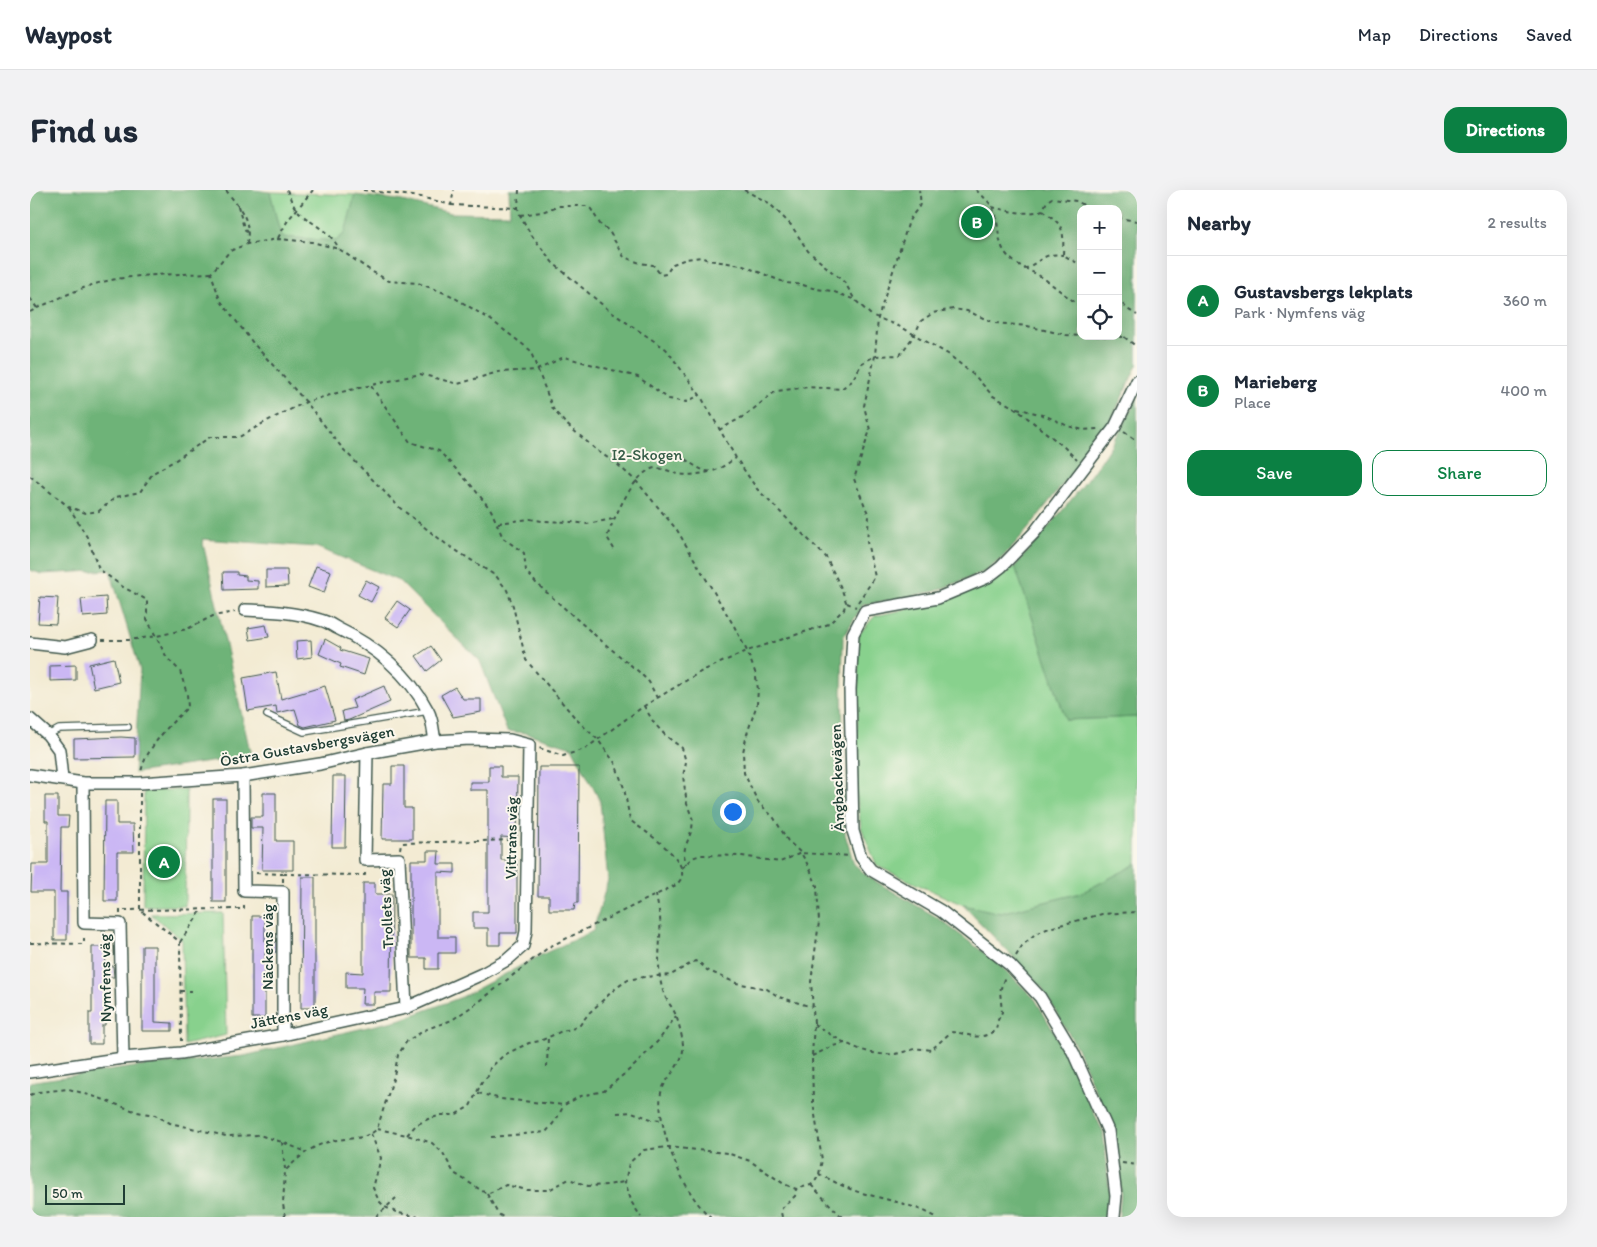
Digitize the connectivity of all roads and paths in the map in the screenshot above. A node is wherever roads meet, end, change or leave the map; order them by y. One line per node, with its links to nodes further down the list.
1 (226, 190): 20 (path)
2 (287, 190): 15 (path)
3 (313, 190): 15 (path)
4 (364, 190): 10 (path)
5 (454, 190): 10 (path)
6 (518, 190): 13 (path)
7 (744, 190): 27 (path)
8 (918, 190): 33 (path)
9 (976, 190): 12 (path)
10 (451, 204): 13 (path)
11 (1084, 205): 14 (path)
12 (992, 207): 14 (path); 24 (path)
13 (518, 208): 16 (path)
14 (1043, 210): 22 (path)
15 (297, 211): 19 (path); 21 (path)
16 (520, 215): 27 (path); 44 (path)
17 (1122, 219): 18 (path)
18 (1137, 221)
19 (278, 239): 20 (path); 21 (path)
20 (247, 244): 25 (path)
21 (339, 249): 41 (path)
22 (1063, 255): 23 (path); 24 (path)
23 (1077, 263)
24 (1024, 269): 28 (path)
25 (211, 274): 30 (path); 45 (path)
26 (30, 298): 30 (path)
27 (855, 300): 33 (path)
28 (1077, 303)
29 (1122, 303): 32 (path)
30 (37, 308): 31 (path)
31 (30, 312)
32 (1137, 315)
33 (878, 318): 34 (path); 40 (path)
34 (915, 334): 36 (path); 40 (path); 46 (path)
35 (1122, 335): 38 (path)
36 (1077, 336)
37 (1122, 337): 38 (path)
38 (1125, 337): 39 (path)
39 (1137, 347)
40 (875, 356): 48 (path); 60 (path)
41 (537, 370): 43 (path); 44 (path); 55 (path)
42 (1137, 381): 47 (street, Ängbackevägen)
43 (371, 386): 45 (path); 58 (path)
44 (700, 395): 48 (path)
45 (306, 402): 56 (path); 73 (path)
46 (1015, 408): 47 (path); 52 (path)
47 (1114, 429): 49 (path); 52 (street, Ängbackevägen)
48 (719, 430): 50 (path)
49 (1137, 441)
50 (736, 458): 53 (path); 60 (path)
51 (685, 459): 53 (path)
52 (1084, 466): 84 (street, Ängbackevägen)
53 (709, 472): 55 (path)
54 (30, 476): 56 (path)
55 (636, 482): 57 (path); 65 (path)
56 (69, 507): 62 (path)
57 (613, 519): 58 (path); 59 (path)
58 (498, 523): 66 (path)
59 (614, 549)
60 (846, 602): 65 (path)
61 (245, 610): 62 (path); 68 (street)
62 (157, 636): 63 (path); 81 (path)
63 (92, 640): 64 (street)
64 (30, 643)
65 (747, 651): 66 (path); 83 (path)
66 (657, 698): 67 (path)
67 (644, 706): 73 (path); 87 (path)
68 (428, 711): 69 (lane, Östra Gustavsbergsvägen); 74 (street)
69 (267, 715)
70 (30, 718): 72 (street)
71 (128, 727): 72 (lane)
72 (48, 735): 79 (street)
73 (598, 740): 75 (path); 88 (path)
74 (435, 741): 75 (street, Östra Gustavsbergsvägen); 76 (street, Östra Gustavsbergsvägen)
75 (529, 745): 82 (street, Vittrans väg)
76 (367, 753): 78 (street, Östra Gustavsbergsvägen); 86 (street, Trollets väg)
77 (30, 775): 79 (street, Östra Gustavsbergsvägen)
78 (243, 776): 81 (street, Östra Gustavsbergsvägen); 89 (street, Näckens väg)
79 (62, 779): 80 (street, Östra Gustavsbergsvägen)
80 (84, 783): 81 (street, Östra Gustavsbergsvägen); 97 (street, Nymfens väg)
81 (140, 783): 94 (path)
82 (527, 840): 85 (path); 99 (street, Vittrans väg)
83 (801, 853): 84 (path); 87 (path); 106 (path)
84 (861, 856): 102 (street, Ängbackevägen)
85 (400, 859): 86 (street, Trollets väg); 107 (street, Trollets väg)
86 (365, 860): 90 (path)
87 (686, 864): 88 (path)
88 (682, 868): 93 (path)
89 (244, 873): 90 (path); 91 (street, Näckens väg)
90 (283, 874): 92 (path)
91 (244, 891): 92 (street, Näckens väg); 95 (path)
92 (283, 892): 110 (street, Näckens väg)
93 (656, 894): 103 (path); 123 (path)
94 (140, 910): 95 (path); 98 (path); 100 (path)
95 (202, 910): 100 (path)
96 (1137, 912): 102 (path)
97 (84, 924): 98 (street, Nymfens väg); 101 (path)
98 (120, 924): 115 (street, Nymfens väg)
99 (526, 931): 107 (street, Jättens väg)
100 (180, 942): 104 (path)
101 (30, 943)
102 (1010, 965): 112 (path); 130 (street, Ängbackevägen)
103 (660, 976): 106 (path); 108 (path); 111 (path)
104 (180, 991): 105 (path); 113 (path)
105 (191, 992)
106 (812, 1007): 109 (path)
107 (406, 1008): 110 (street, Jättens väg)
108 (676, 1016): 120 (path); 122 (path)
109 (814, 1023): 112 (path); 114 (path)
110 (282, 1035): 113 (street, Jättens väg)
111 (548, 1037): 116 (path); 118 (path)
112 (845, 1043): 114 (path)
113 (181, 1053): 115 (street, Jättens väg)
114 (812, 1056): 133 (path)
115 (123, 1058): 117 (street, Jättens väg)
116 (547, 1067)
117 (30, 1072)
118 (478, 1093): 120 (path); 125 (path)
119 (30, 1095): 127 (path)
120 (564, 1105): 126 (path)
121 (617, 1113): 122 (path)
122 (662, 1120): 128 (path)
123 (377, 1129): 124 (path); 125 (path)
124 (371, 1134): 129 (path); 139 (path)
125 (407, 1135): 137 (path)
126 (492, 1138)
127 (282, 1142): 129 (path); 132 (path)
128 (668, 1147): 134 (path); 136 (path); 149 (path)
129 (305, 1152): 132 (path)
130 (1112, 1164): 131 (path); 153 (street, Ängbackevägen)
131 (1137, 1165)
132 (285, 1171): 144 (path)
133 (819, 1174): 135 (path); 152 (path)
134 (625, 1182): 137 (path); 140 (path)
135 (811, 1185): 136 (path); 151 (path)
136 (796, 1188): 150 (path)
137 (487, 1194): 147 (path)
138 (396, 1198): 139 (path)
139 (385, 1207): 145 (path); 146 (path)
140 (638, 1213): 142 (path); 148 (path)
141 (30, 1216): 143 (path)
142 (635, 1216)
143 (36, 1217)
144 (285, 1217)
145 (376, 1217)
146 (419, 1217)
147 (503, 1217)
148 (641, 1217)
149 (710, 1217)
150 (782, 1217)
151 (842, 1217)
152 (936, 1217)
153 (1114, 1217)

